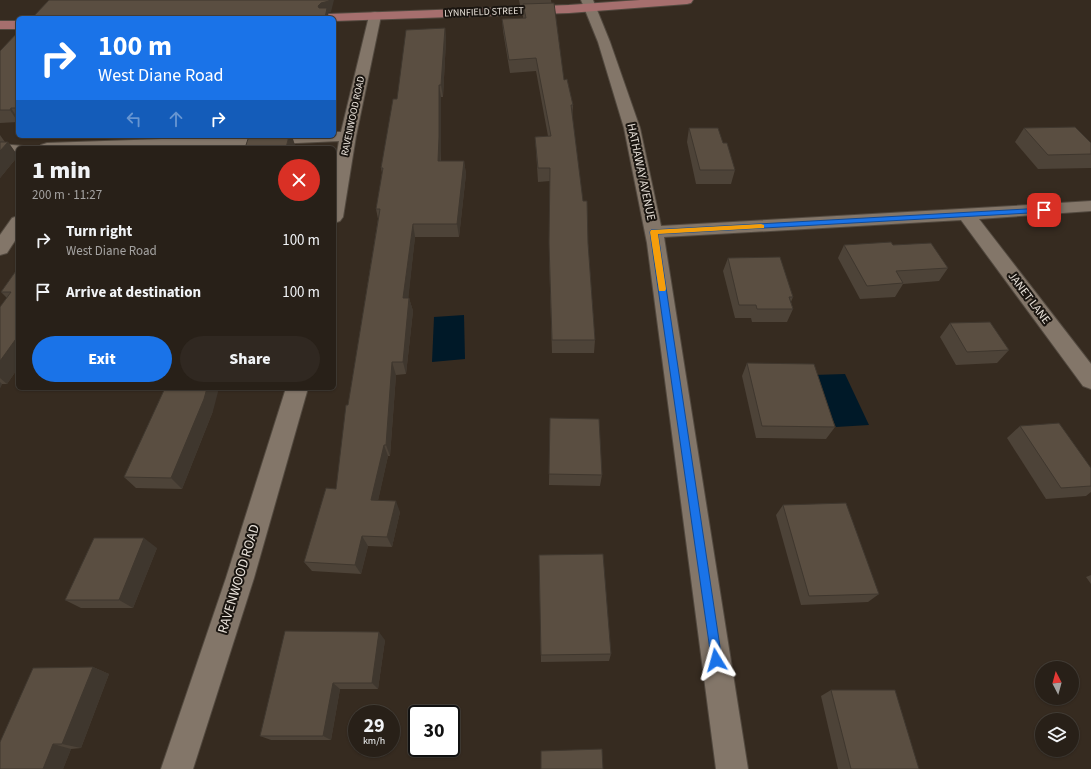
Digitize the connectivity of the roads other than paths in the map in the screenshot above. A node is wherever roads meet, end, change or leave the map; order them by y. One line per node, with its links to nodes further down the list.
1 (687, 0): 2 (main road, LYNNFIELD STREET)
2 (589, 4): 3 (main road, LYNNFIELD STREET); 17 (street, HATHAWAY AVENUE)
3 (375, 16): 4 (main road, LYNNFIELD STREET); 7 (street, RAVENWOOD ROAD)
4 (336, 18)
5 (0, 25): 6 (main road)
6 (16, 25)
7 (348, 136): 8 (street); 13 (street, RAVENWOOD ROAD)
8 (336, 137)
9 (302, 138): 10 (street)
10 (116, 146)
11 (0, 149): 12 (street)
12 (16, 149)
13 (336, 205)
14 (1091, 206): 15 (street)
15 (966, 215): 17 (street); 19 (street, JANET LANE)
16 (16, 225): 18 (street)
17 (654, 232): 22 (street, HATHAWAY AVENUE)
18 (0, 249)
19 (1091, 380)
20 (296, 390): 21 (street, RAVENWOOD ROAD)
21 (177, 769)
22 (732, 769)

